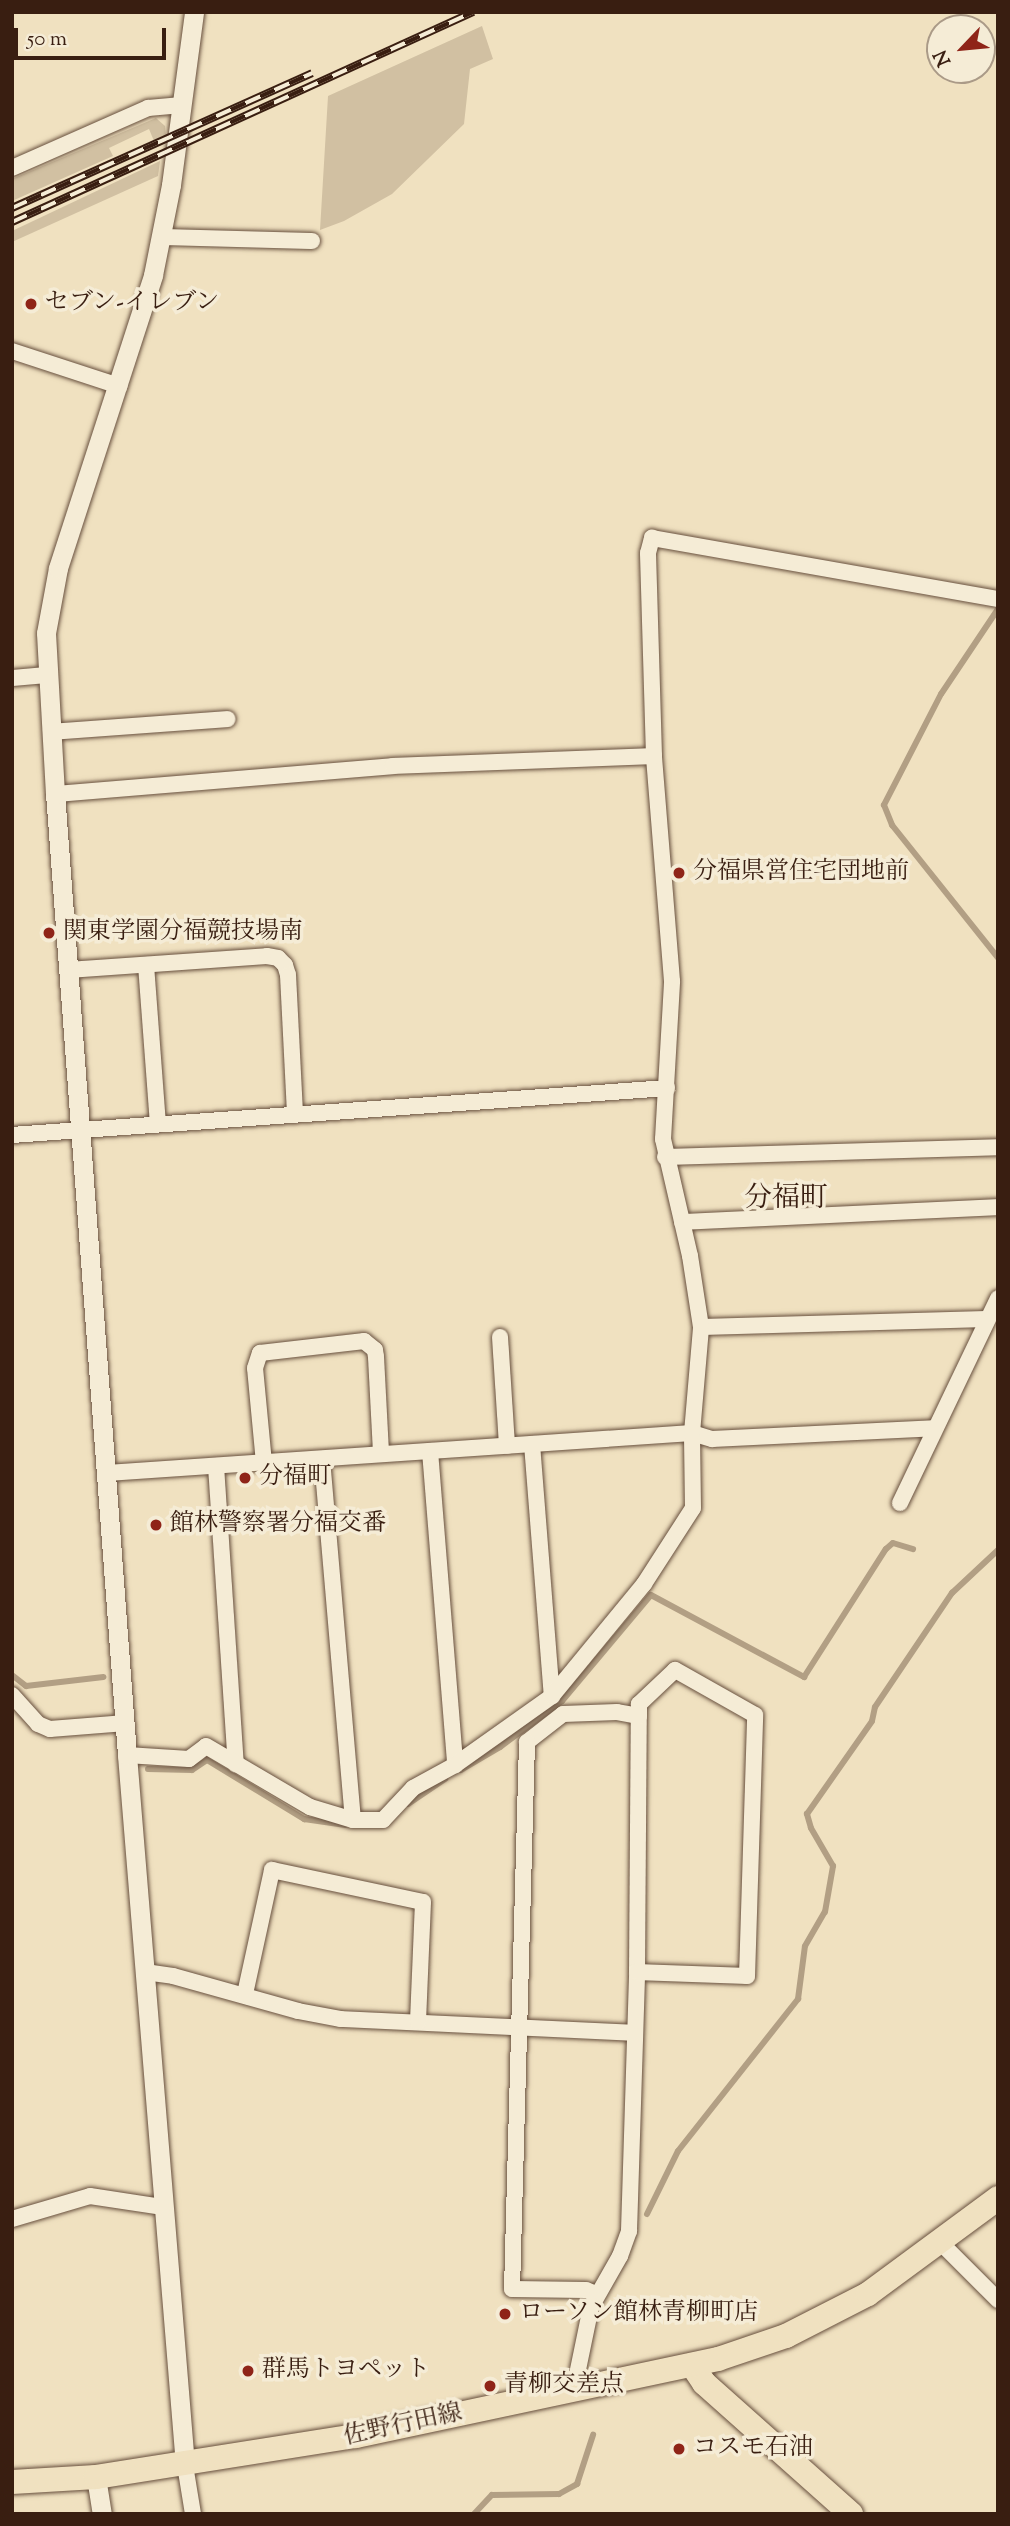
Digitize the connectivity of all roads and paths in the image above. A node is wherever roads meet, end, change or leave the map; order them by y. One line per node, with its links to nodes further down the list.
1 (194, 12): 2 (street)
2 (182, 105): 3 (street); 4 (street)
3 (12, 168)
4 (162, 237): 5 (street); 7 (street)
5 (312, 241)
6 (12, 351): 7 (street)
7 (119, 386): 9 (street)
8 (997, 599): 13 (street)
9 (47, 675): 10 (street); 12 (street)
10 (12, 678)
11 (229, 719): 12 (street)
12 (51, 732): 14 (street)
13 (654, 756): 14 (street); 17 (street)
14 (55, 794): 16 (street)
15 (146, 965): 16 (street); 18 (street); 19 (street)
16 (68, 970): 20 (street)
17 (667, 1088): 18 (street); 23 (street)
18 (295, 1112): 19 (street)
19 (158, 1123): 20 (street)
20 (80, 1129): 21 (street); 39 (street)
21 (12, 1135)
22 (998, 1147): 23 (street)
23 (665, 1157): 25 (street)
24 (998, 1206): 25 (street)
25 (682, 1222): 28 (street)
26 (998, 1298): 27 (street)
27 (987, 1319): 28 (street); 30 (street)
28 (701, 1327): 31 (street)
29 (500, 1338): 33 (street)
30 (934, 1428): 31 (street); 40 (street)
31 (692, 1433): 32 (street); 42 (street)
32 (532, 1444): 33 (street); 42 (street)
33 (507, 1446): 34 (street)
34 (430, 1451): 35 (street); 47 (street)
35 (381, 1454): 36 (street); 37 (street)
36 (322, 1458): 37 (street); 48 (street)
37 (264, 1462): 38 (street)
38 (216, 1466): 39 (street); 46 (street)
39 (107, 1473): 44 (street)
40 (900, 1503)
41 (12, 1695): 44 (street)
42 (552, 1696): 47 (street)
43 (639, 1716): 50 (street); 50 (street); 53 (street)
44 (126, 1723): 45 (street)
45 (127, 1755): 46 (street); 49 (street)
46 (236, 1765): 48 (street)
47 (455, 1765): 48 (street)
48 (354, 1820)
49 (145, 1972): 51 (street); 56 (street)
50 (637, 1972): 54 (street)
51 (245, 1994): 52 (street); 52 (street)
52 (418, 2022): 53 (street)
53 (520, 2026): 54 (street); 59 (street)
54 (635, 2033): 59 (street)
55 (998, 2198): 58 (main road, 佐野行田線)
56 (163, 2207): 57 (street); 63 (street)
57 (12, 2219)
58 (940, 2242): 60 (street); 61 (main road, 佐野行田線)
59 (596, 2294): 62 (street)
60 (998, 2300)
61 (692, 2365): 62 (main road, 佐野行田線); 68 (main road)
62 (574, 2389): 63 (main road, 佐野行田線)
63 (185, 2465): 64 (main road, 佐野行田線); 67 (street)
64 (96, 2477): 65 (main road, 佐野行田線); 66 (street)
65 (12, 2482)
66 (102, 2514)
67 (193, 2514)
68 (851, 2514)

